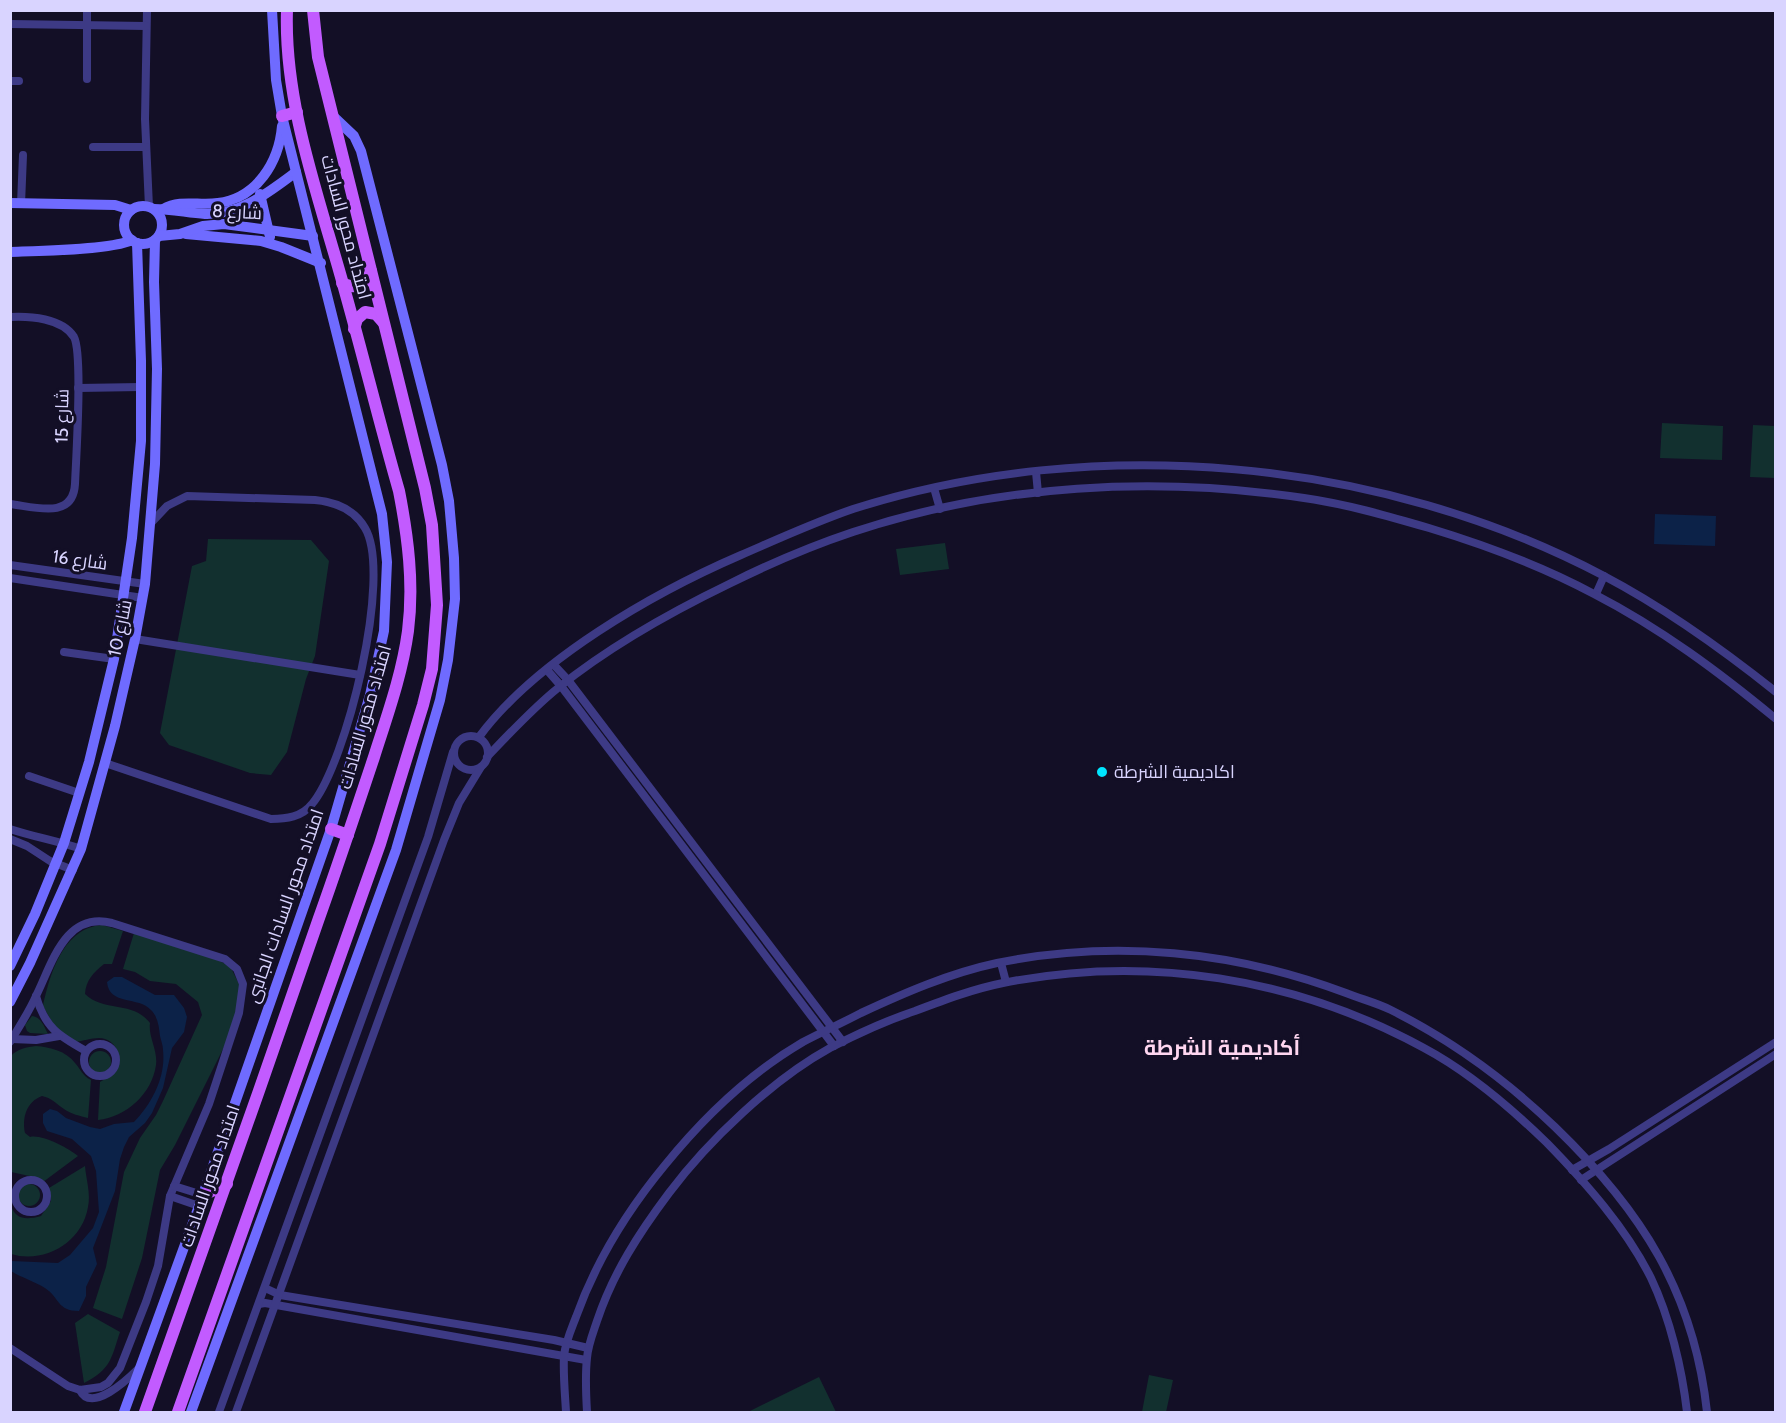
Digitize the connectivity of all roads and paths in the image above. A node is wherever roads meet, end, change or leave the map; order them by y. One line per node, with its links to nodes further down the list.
1 (87, 10): 7 (street)
2 (147, 10): 8 (street)
3 (272, 10): 11 (street, امتداد محور السادات الجانبى)
4 (287, 10): 10 (main road, امتداد محور السادات)
5 (313, 10): 12 (main road, امتداد محور السادات)
6 (10, 24): 7 (street)
7 (87, 26): 8 (street); 9 (street)
8 (146, 26): 14 (street)
9 (87, 79)
10 (297, 112): 11 (main road); 31 (main road, امتداد محور السادات)
11 (282, 117): 16 (street, امتداد محور السادات الجانبى); 17 (street)
12 (335, 118): 30 (main road, امتداد محور السادات); 113 (street)
13 (93, 147): 14 (street)
14 (146, 147): 20 (street)
15 (23, 155): 19 (street)
16 (296, 172): 18 (street, شارع 8); 24 (street, امتداد محور السادات الجانبى)
17 (257, 185): 18 (street); 20 (street)
18 (261, 198): 20 (street, شارع 8); 22 (street)
19 (16, 203): 21 (street)
20 (155, 208): 21 (street); 25 (street)
21 (131, 210): 26 (street)
22 (270, 230): 23 (street, شارع 8); 24 (street, شارع 8); 27 (street)
23 (180, 234): 25 (street, شارع 8); 27 (street)
24 (313, 236): 29 (street, امتداد محور السادات الجانبى)
25 (157, 238): 26 (street); 42 (street, شارع 10)
26 (134, 242): 28 (street); 35 (street, شارع 10)
27 (270, 244): 29 (street)
28 (10, 252)
29 (321, 263): 69 (street, امتداد محور السادات الجانبى)
30 (371, 271): 31 (main road); 33 (main road, امتداد محور السادات)
31 (342, 283): 34 (main road, امتداد محور السادات)
32 (10, 317): 36 (street, شارع 15)
33 (383, 322): 34 (main road); 112 (main road, امتداد محور السادات)
34 (354, 329): 70 (main road, امتداد محور السادات)
35 (141, 387): 36 (street); 46 (street, شارع 10)
36 (78, 388): 40 (street, شارع 15)
37 (1036, 472): 38 (street); 39 (street); 44 (street)
38 (934, 488): 41 (street); 54 (street)
39 (1038, 493): 41 (street); 49 (street)
40 (10, 504)
41 (939, 509): 57 (street)
42 (150, 524): 47 (street, شارع 10); 56 (street)
43 (10, 565): 46 (street, شارع 16)
44 (1604, 576): 49 (street); 59 (street)
45 (10, 578): 48 (street, شارع 16)
46 (126, 582): 47 (street, شارع 16); 48 (street, شارع 10)
47 (145, 584): 50 (street, شارع 10)
48 (123, 594): 50 (street, شارع 16); 53 (street, شارع 10)
49 (1596, 594): 60 (street)
50 (143, 597): 51 (street, شارع 10)
51 (135, 639): 56 (street); 64 (street, شارع 10)
52 (64, 651): 53 (street)
53 (114, 659): 67 (street, شارع 10)
54 (554, 664): 55 (street); 57 (street)
55 (547, 670): 58 (street); 61 (street)
56 (360, 675): 64 (street)
57 (568, 680): 58 (street); 81 (street)
58 (561, 686): 63 (street); 82 (street)
59 (1776, 692)
60 (1776, 719)
61 (479, 737): 62 (street); 63 (street)
62 (453, 752): 65 (street); 99 (street)
63 (487, 757): 65 (street)
64 (105, 763): 73 (street, شارع 10)
65 (481, 767): 100 (street)
66 (29, 776): 67 (street)
67 (79, 793): 72 (street, شارع 10)
68 (10, 829): 72 (street)
69 (331, 829): 70 (main road); 98 (street, امتداد محور السادات الجانبى)
70 (348, 835): 94 (main road, امتداد محور السادات)
71 (10, 839): 74 (street)
72 (64, 843): 73 (street); 74 (street, شارع 10)
73 (81, 849): 75 (street, شارع 10)
74 (57, 864): 75 (street); 77 (street, شارع 10)
75 (73, 870): 80 (street, شارع 10)
76 (1000, 963): 78 (street); 81 (street); 90 (street)
77 (10, 966)
78 (1006, 982): 85 (street); 91 (street)
79 (36, 996): 83 (street); 84 (street); 95 (street)
80 (10, 1002)
81 (832, 1028): 82 (street); 85 (street)
82 (823, 1032): 87 (street); 103 (street)
83 (59, 1036): 84 (street); 88 (street)
84 (11, 1040)
85 (843, 1042): 87 (street)
86 (1776, 1042): 90 (street)
87 (834, 1046): 105 (street)
88 (86, 1051): 88 (street)
89 (1776, 1054): 92 (street)
90 (1588, 1161): 91 (street); 92 (street)
91 (1572, 1170): 93 (street)
92 (1596, 1170): 93 (street); 119 (street)
93 (1581, 1180): 118 (street)
94 (226, 1184): 98 (main road); 111 (main road, امتداد محور السادات)
95 (174, 1185): 97 (street); 98 (street)
96 (14, 1186): 96 (street)
97 (170, 1196): 98 (street); 109 (street)
98 (201, 1201): 108 (street, امتداد محور السادات الجانبى)
99 (265, 1288): 100 (street); 101 (street)
100 (280, 1295): 102 (street); 103 (street)
101 (259, 1304): 102 (street); 114 (street)
102 (276, 1306): 106 (street); 115 (street)
103 (566, 1343): 105 (street); 106 (street)
104 (10, 1348): 109 (street)
105 (588, 1348): 107 (street)
106 (564, 1355): 107 (street); 116 (street)
107 (586, 1360): 117 (street)
108 (142, 1366): 109 (street); 110 (street, امتداد محور السادات الجانبى)
109 (80, 1390)
110 (124, 1413)
111 (145, 1413)
112 (178, 1413)
113 (191, 1413)
114 (219, 1413)
115 (236, 1413)
116 (566, 1413)
117 (587, 1413)
118 (1687, 1413)
119 (1707, 1413)

